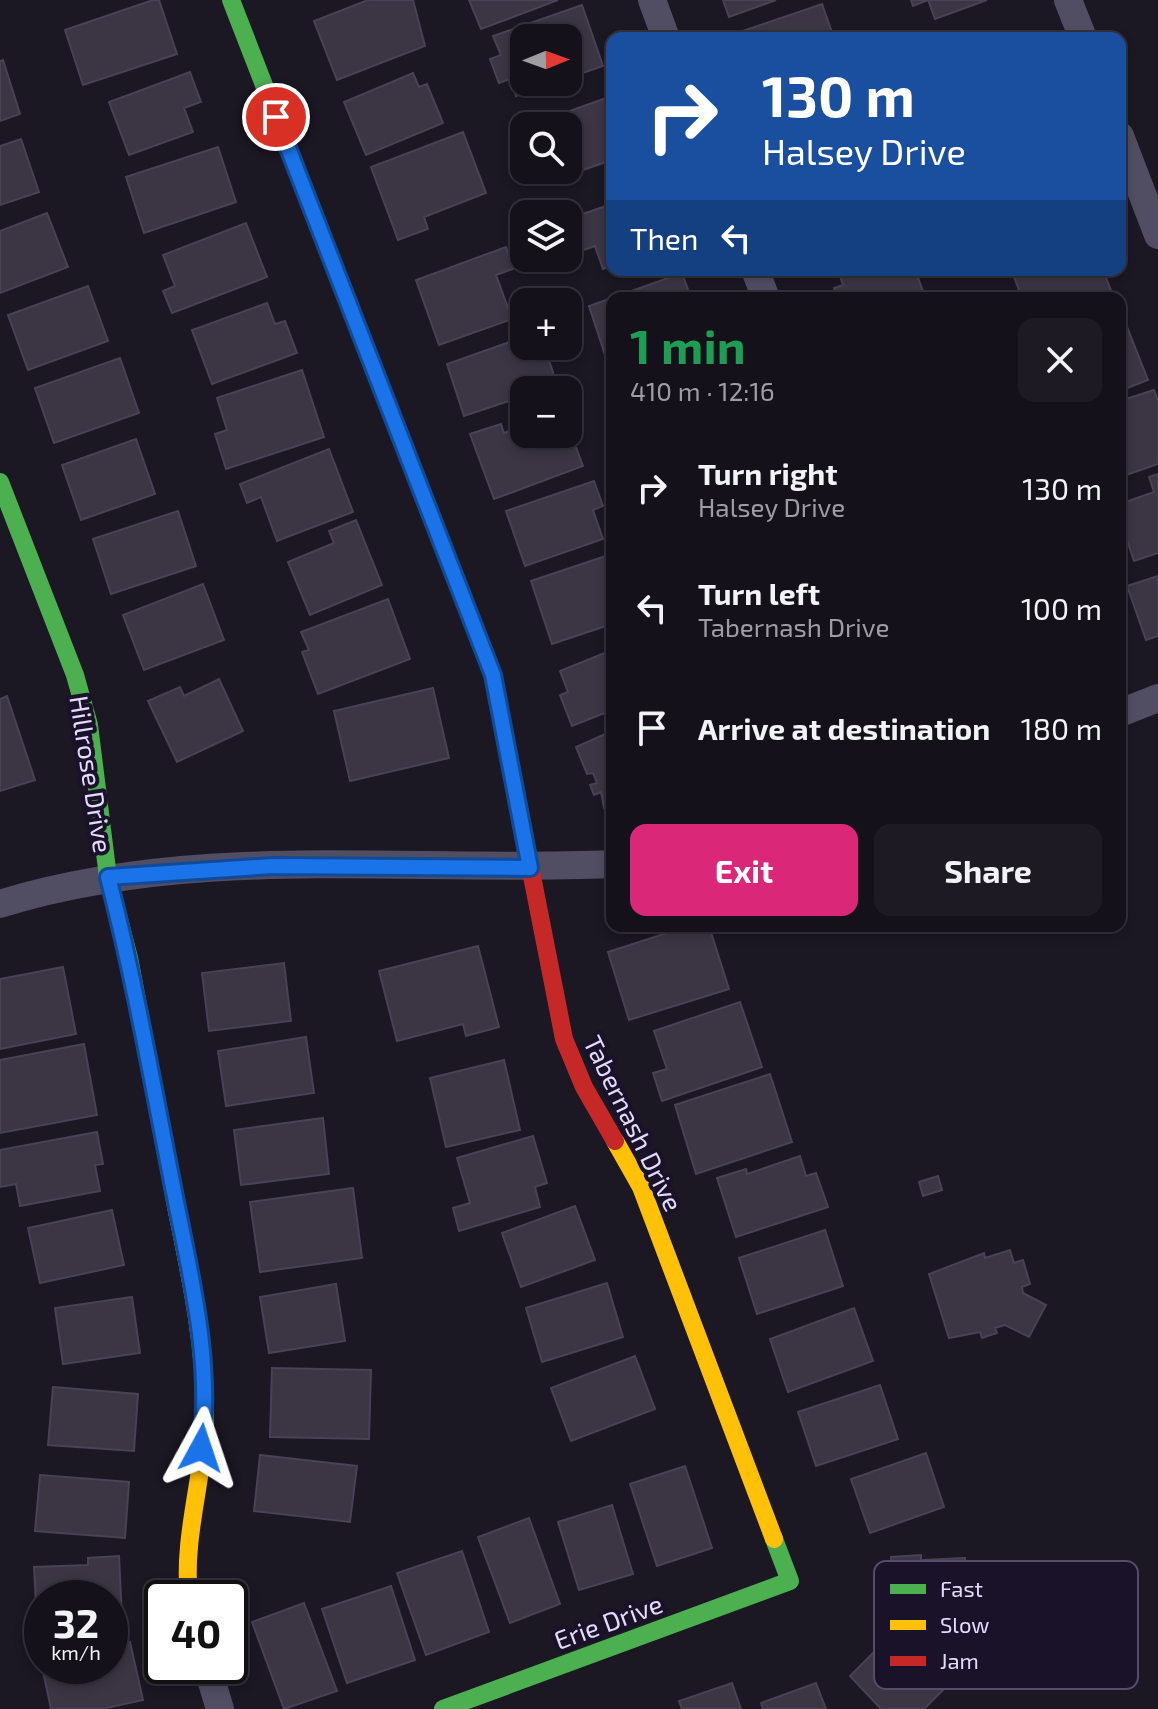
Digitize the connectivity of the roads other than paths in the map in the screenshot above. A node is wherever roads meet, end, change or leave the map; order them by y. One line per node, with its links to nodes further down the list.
1 (231, 0): 12 (street, Tabernash Drive)
2 (652, 0): 4 (street)
3 (1068, 0): 5 (street)
4 (664, 32)
5 (1081, 32)
6 (1126, 152): 7 (street)
7 (1158, 235)
8 (0, 482): 13 (street, Hillrose Drive)
9 (1158, 698): 10 (street)
10 (1126, 711)
11 (606, 864): 12 (street)
12 (530, 868): 13 (street); 16 (street, Tabernash Drive)
13 (108, 877): 14 (street); 15 (street, Hillrose Drive)
14 (0, 904)
15 (187, 1580)
16 (790, 1581): 19 (street, Erie Drive)
17 (212, 1684): 18 (street)
18 (220, 1709)
19 (443, 1709)

